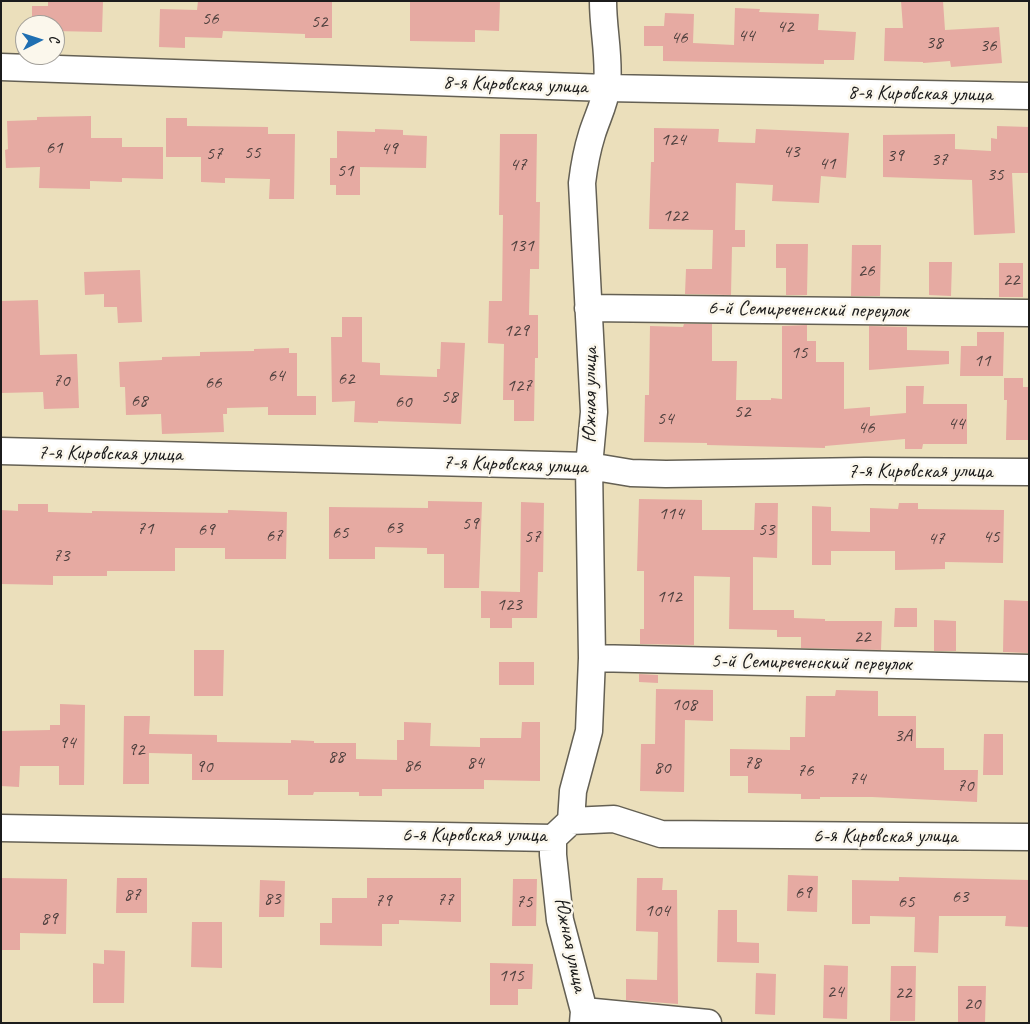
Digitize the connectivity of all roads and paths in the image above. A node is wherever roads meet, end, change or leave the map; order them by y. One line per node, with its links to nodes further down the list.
1 (602, 1): 3 (street, Южная улица)
2 (1, 67): 3 (street, 8-я Кировская улица)
3 (607, 88): 4 (street, 8-я Кировская улица); 5 (street, Южная улица)
4 (1029, 96)
5 (588, 308): 6 (street, 6-й Семиреченский переулок); 8 (street, Южная улица)
6 (1029, 312)
7 (1, 451): 8 (street, 7-я Кировская улица)
8 (589, 466): 9 (street, 7-я Кировская улица); 10 (street, Южная улица)
9 (1029, 472)
10 (592, 658): 11 (street, 5-й Семиреченский переулок); 13 (street, Южная улица)
11 (1029, 668)
12 (1, 828): 13 (street, 6-я Кировская улица)
13 (562, 829): 14 (street, 6-я Кировская улица); 15 (street, Южная улица)
14 (1029, 836)
15 (584, 1017): 16 (street)
16 (708, 1023)

